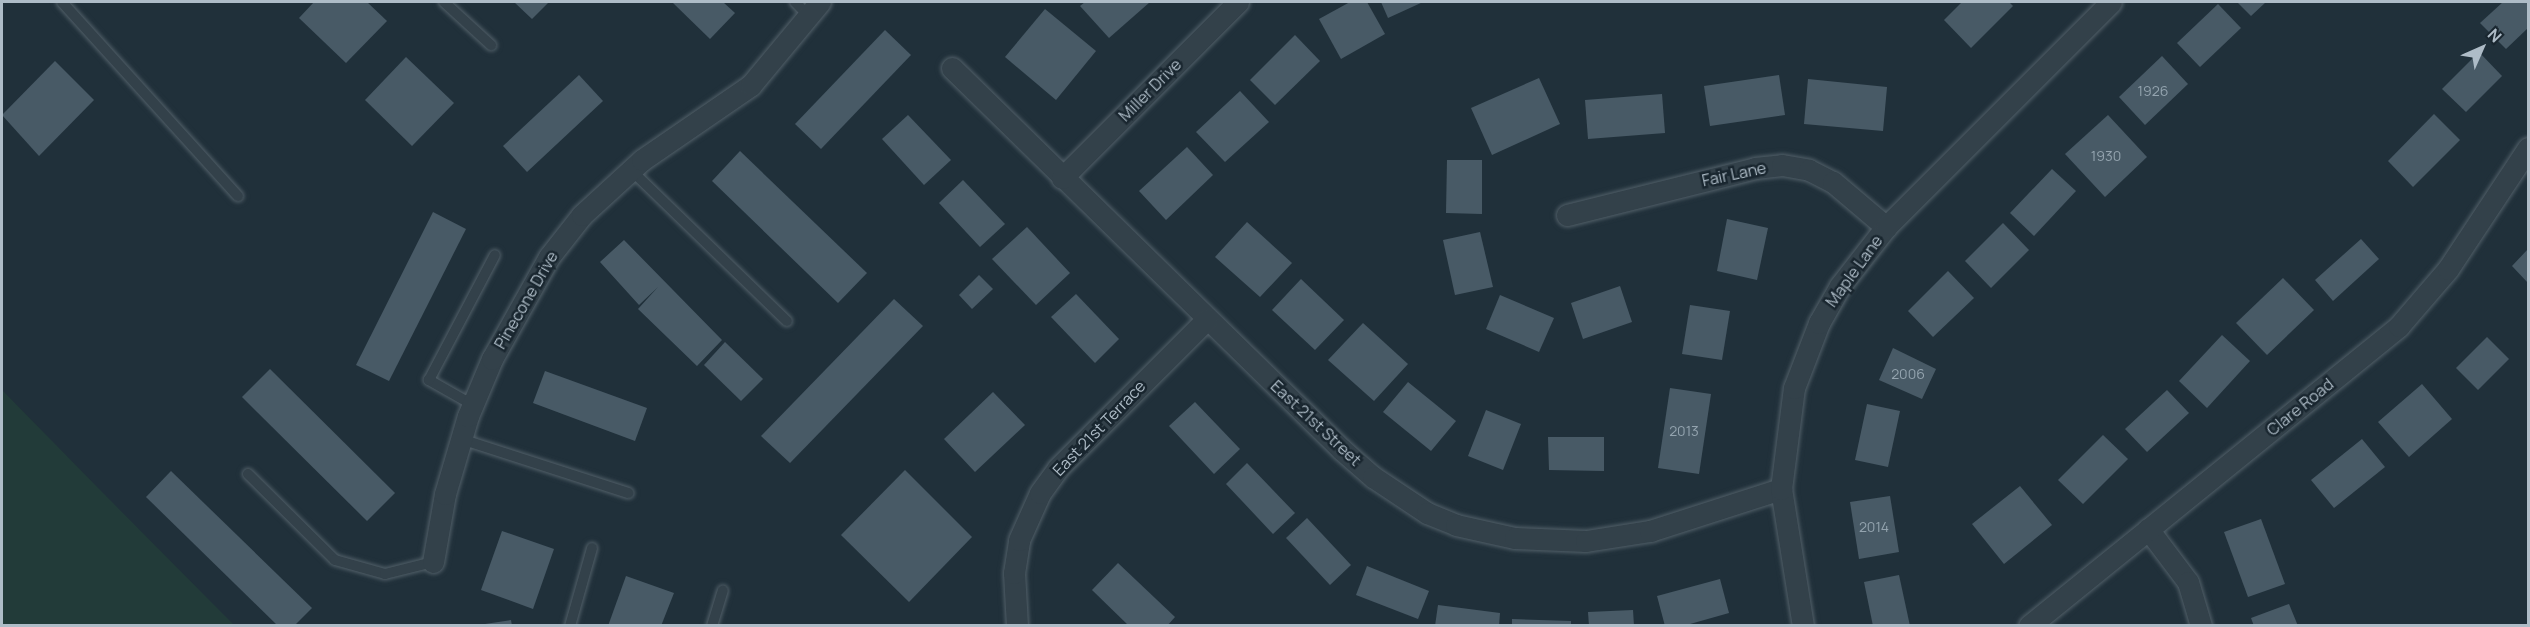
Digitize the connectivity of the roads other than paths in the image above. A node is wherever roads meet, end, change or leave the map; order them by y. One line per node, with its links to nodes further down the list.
1 (62, 2): 11 (lane)
2 (444, 2): 6 (lane)
3 (1239, 2): 10 (street, Miller Drive)
4 (2111, 2): 13 (street, Maple Lane)
5 (808, 6): 9 (street, Pinecone Drive)
6 (491, 45)
7 (952, 68): 10 (street, East 21st Street)
8 (2529, 148): 22 (street, Clare Road)
9 (631, 170): 16 (lane); 17 (street, Pinecone Drive)
10 (1062, 178): 15 (street, East 21st Street)
11 (238, 196)
12 (1566, 215): 13 (street, Fair Lane)
13 (1886, 227): 20 (street, Maple Lane)
14 (495, 255): 17 (lane)
15 (1207, 319): 20 (street, East 21st Street); 28 (street, East 21st Terrace)
16 (787, 321)
17 (473, 405): 18 (street, Pinecone Drive)
18 (460, 439): 21 (lane); 24 (street, Pinecone Drive)
19 (248, 474): 24 (lane)
20 (1781, 489): 29 (street, Maple Lane)
21 (628, 493)
22 (2148, 529): 30 (street, Clare Road); 31 (street)
23 (592, 548): 26 (lane)
24 (433, 562)
25 (723, 591): 27 (lane)
26 (570, 626)
27 (712, 626)
28 (1017, 626)
29 (1803, 626)
30 (2029, 626)
31 (2201, 626)

